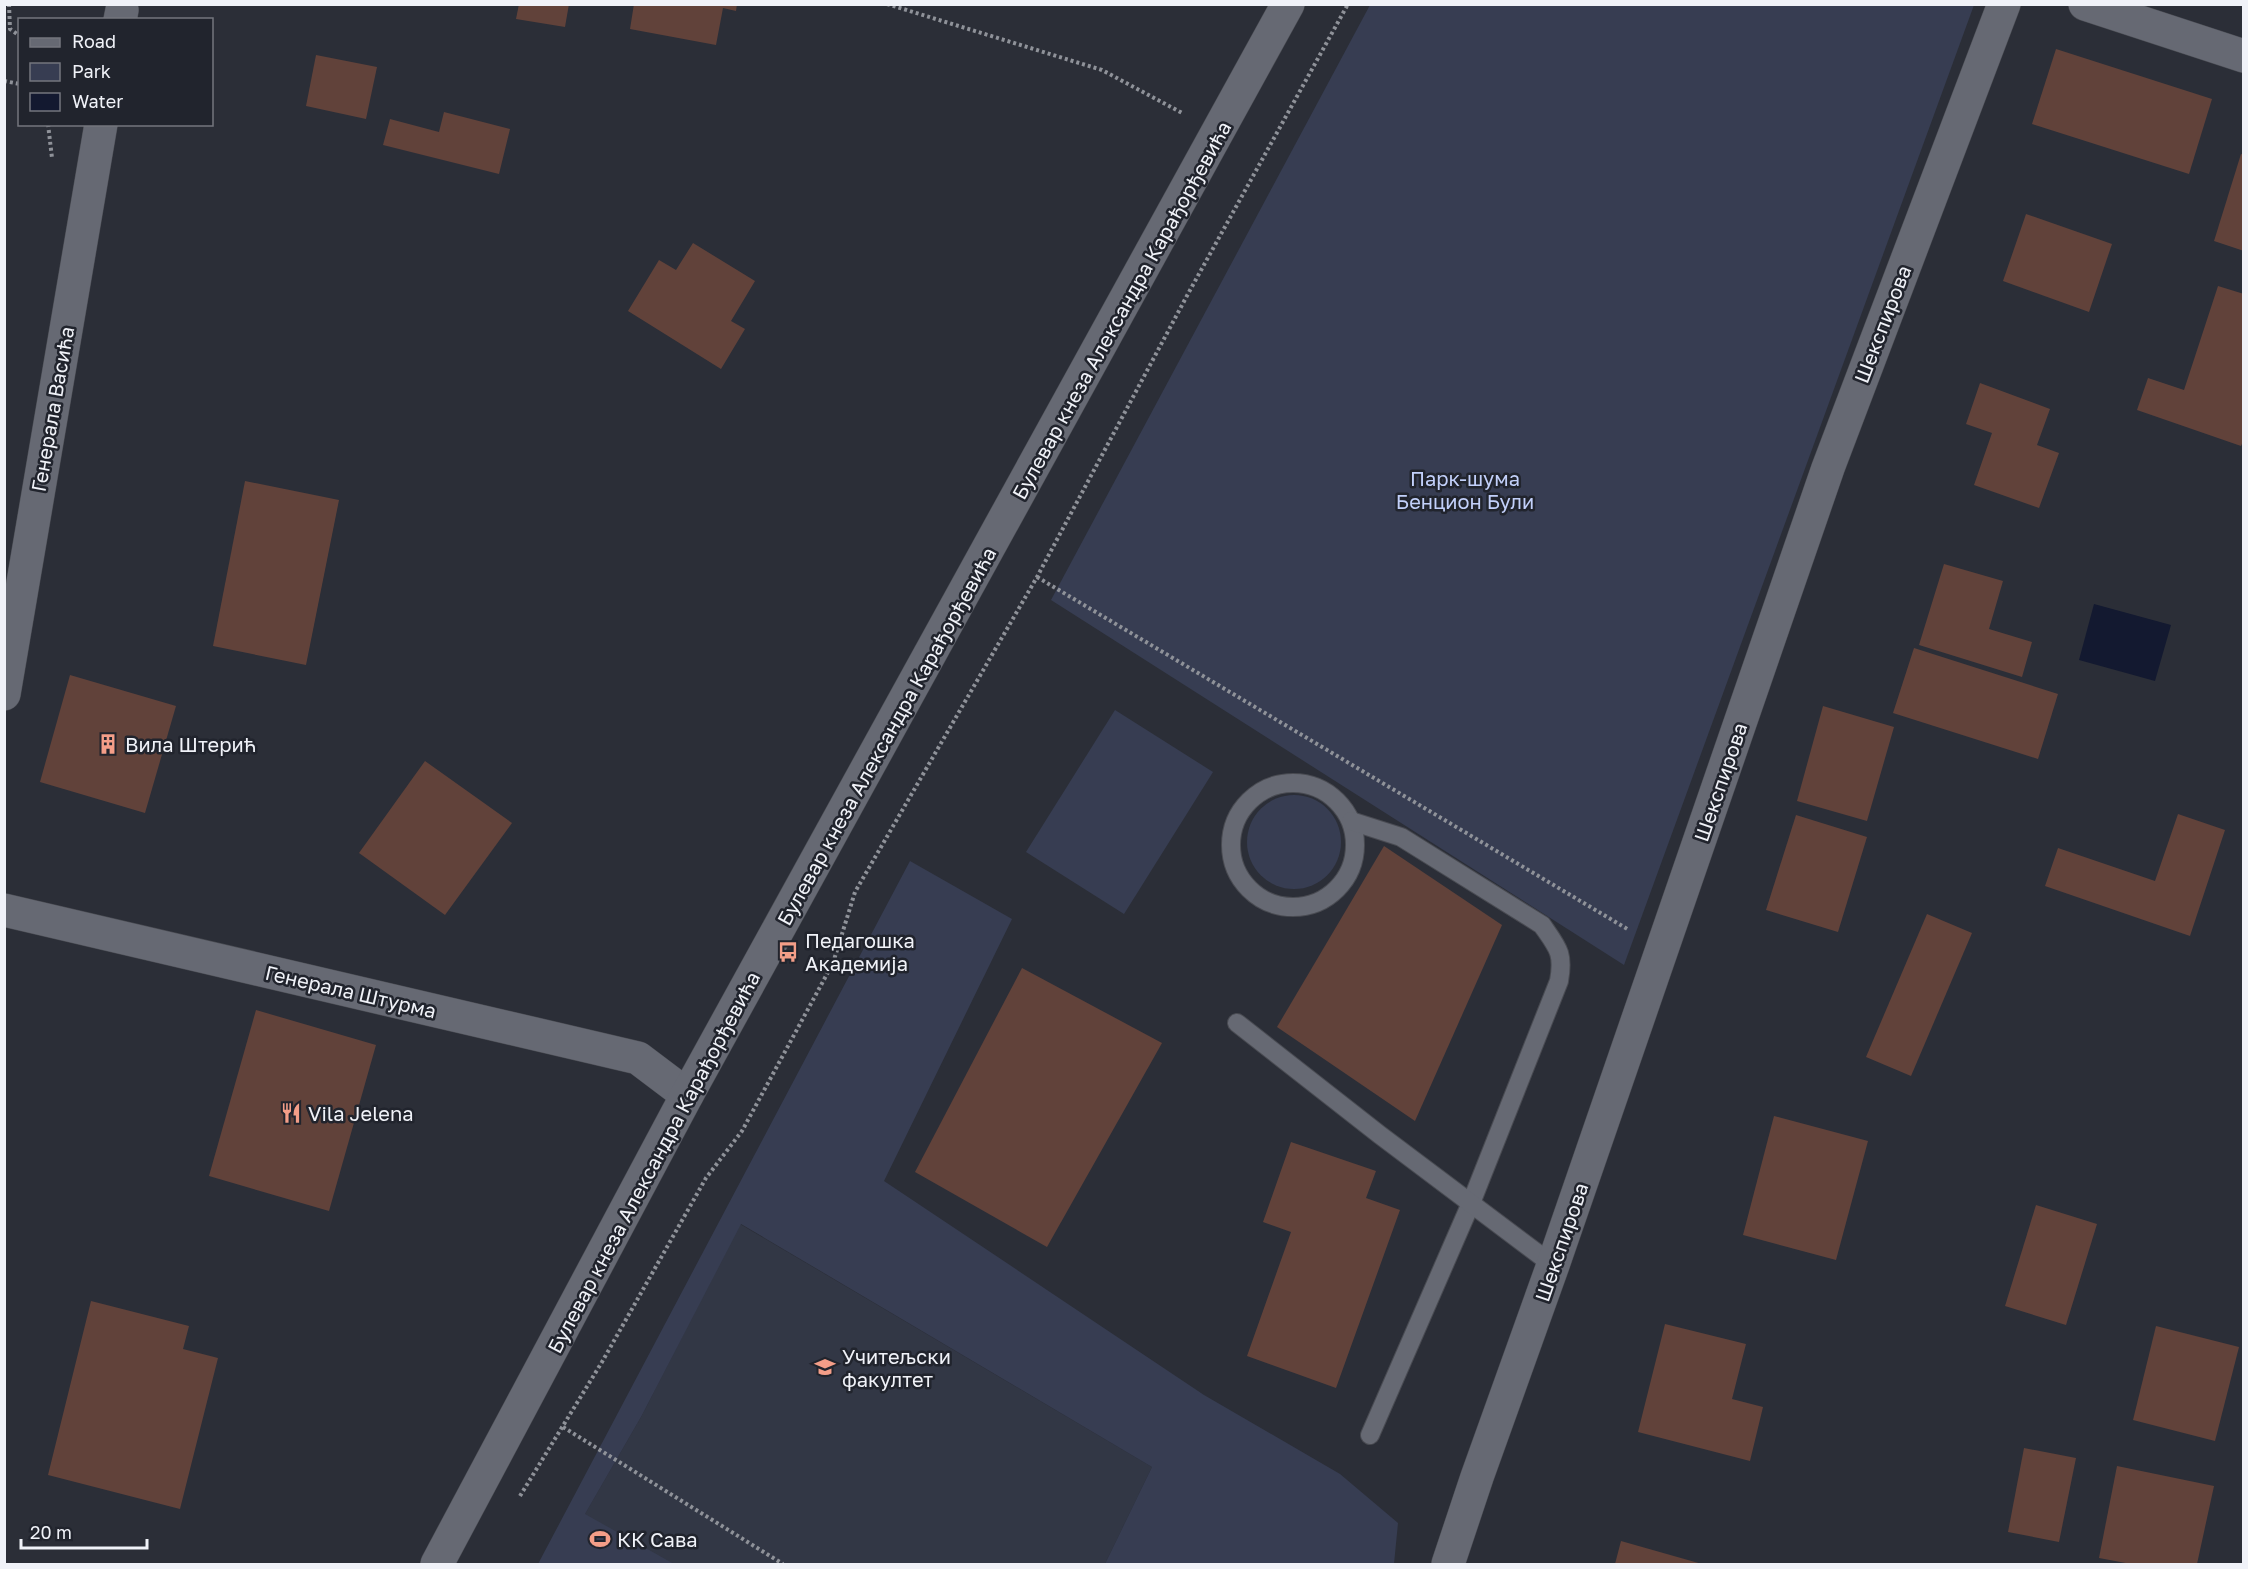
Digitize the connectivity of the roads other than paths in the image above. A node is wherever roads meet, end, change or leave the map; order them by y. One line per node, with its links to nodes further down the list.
1 (1288, 4): 10 (street, Булевар кнеза Александра Карађорђевића)
2 (2004, 4): 12 (street, Шекспирова)
3 (2085, 4): 4 (street)
4 (2244, 56)
5 (101, 126): 6 (street, Генерала Васића)
6 (4, 694)
7 (1351, 821): 7 (lane); 11 (lane)
8 (4, 910): 10 (street, Генерала Штурма)
9 (1237, 1023): 11 (lane)
10 (687, 1095): 14 (street, Булевар кнеза Александра Карађорђевића)
11 (1471, 1203): 12 (lane); 13 (lane)
12 (1553, 1265): 15 (street, Шекспирова)
13 (1370, 1435)
14 (437, 1564)
15 (1448, 1564)

